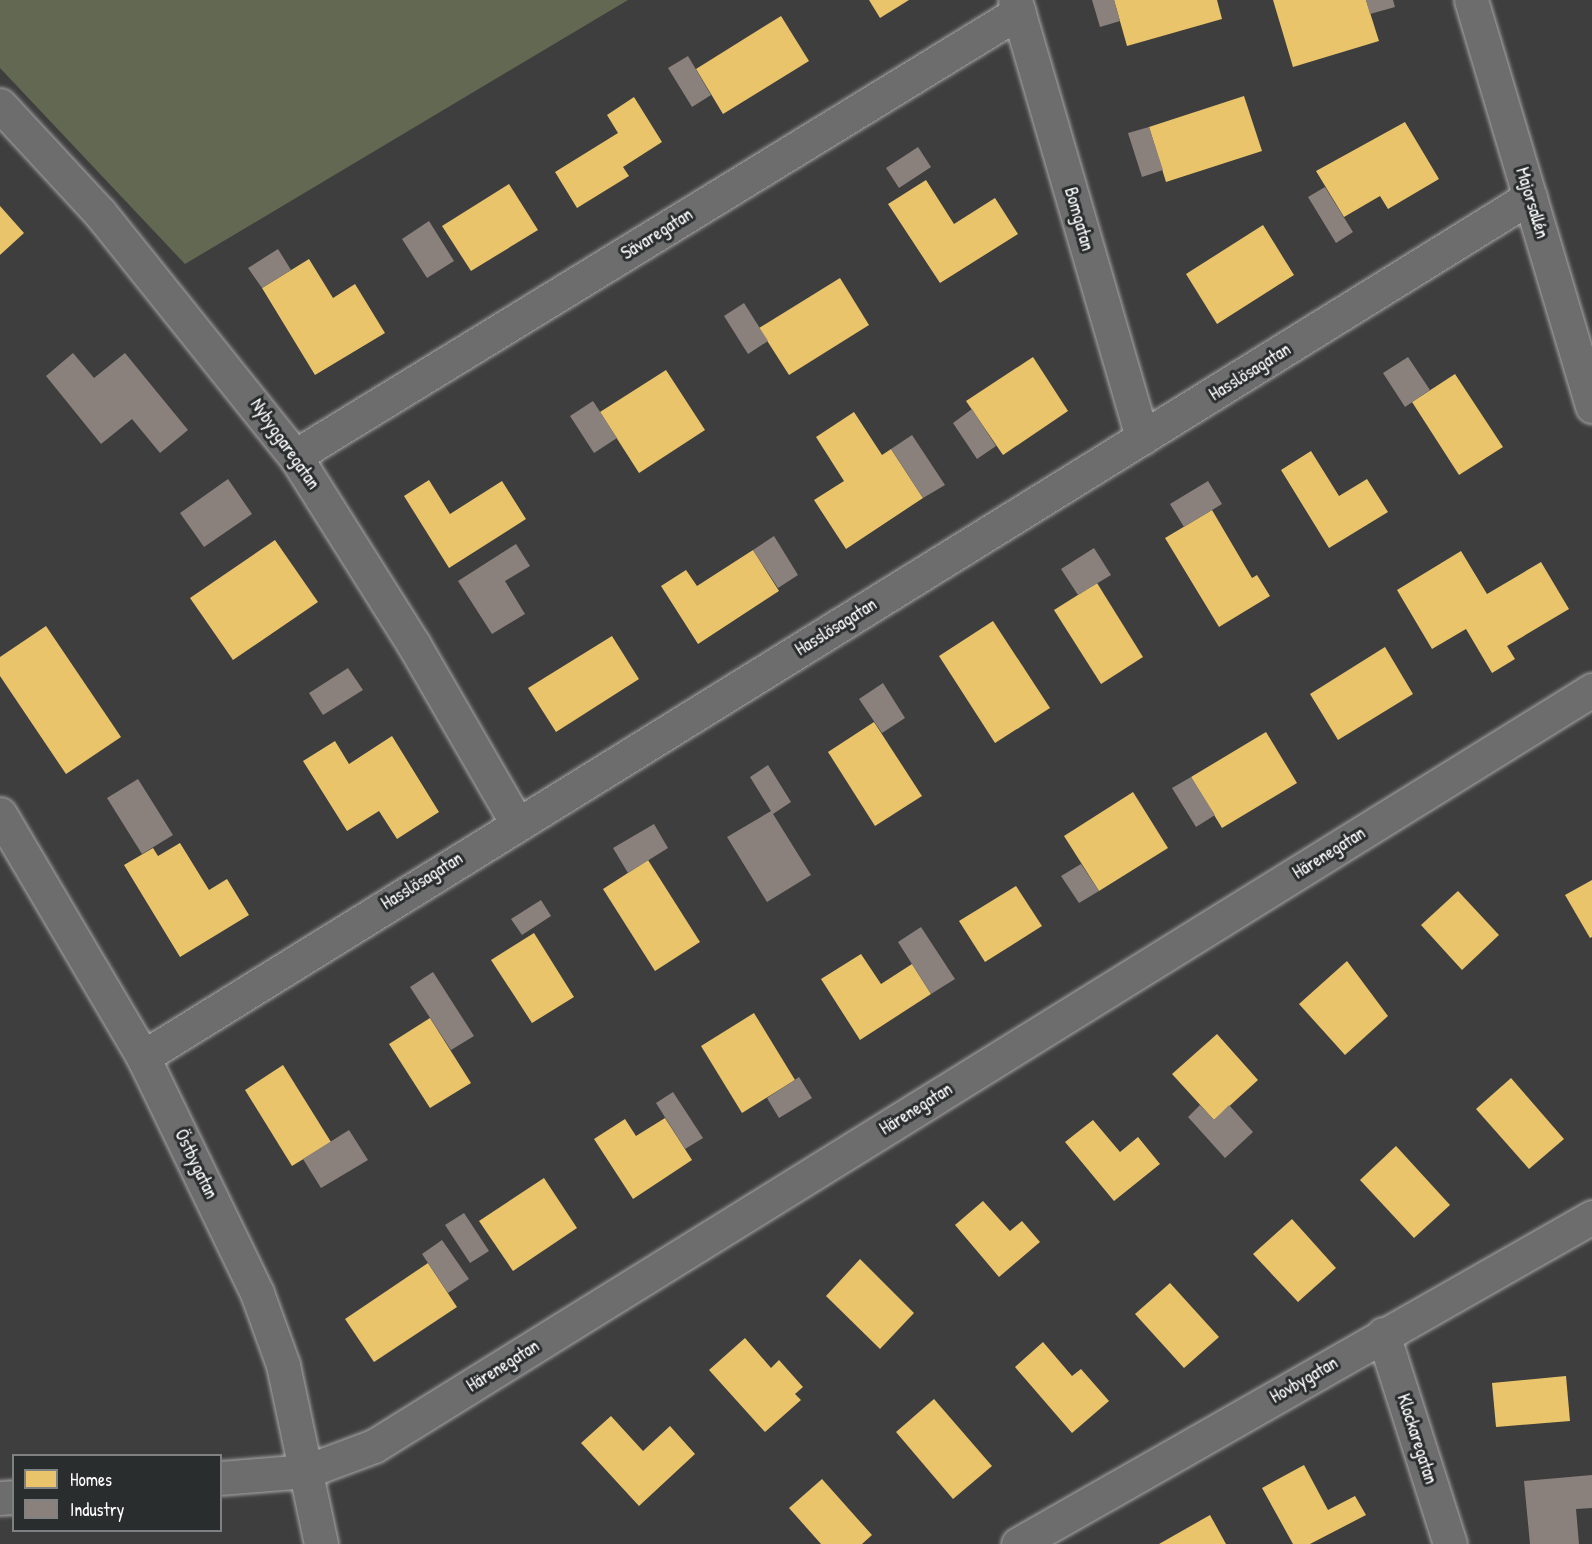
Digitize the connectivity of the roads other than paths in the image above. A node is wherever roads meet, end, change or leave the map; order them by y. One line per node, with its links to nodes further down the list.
1 (1471, 0): 4 (street, Majorsallén)
2 (1017, 6): 6 (street, Bomgatan); 7 (street, Sävaregatan)
3 (0, 105): 7 (street, Nybyggaregatan)
4 (1530, 197): 5 (street, Majorsallén); 6 (street, Hasslösagatan)
5 (1592, 406)
6 (1142, 438): 10 (street, Hasslösagatan)
7 (295, 456): 10 (street, Nybyggaregatan)
8 (1592, 690): 14 (street, Härenegatan)
9 (0, 814): 11 (street, Östbygatan)
10 (516, 822): 11 (street, Hasslösagatan)
11 (143, 1057): 14 (street, Östbygatan)
12 (1592, 1217): 13 (street, Hovbygatan)
13 (1383, 1334): 17 (street, Hovbygatan); 18 (street, Klockaregatan)
14 (307, 1471): 15 (street, Härenegatan); 16 (street, Östbygatan)
15 (222, 1478)
16 (321, 1544)
17 (1018, 1544)
18 (1450, 1544)

